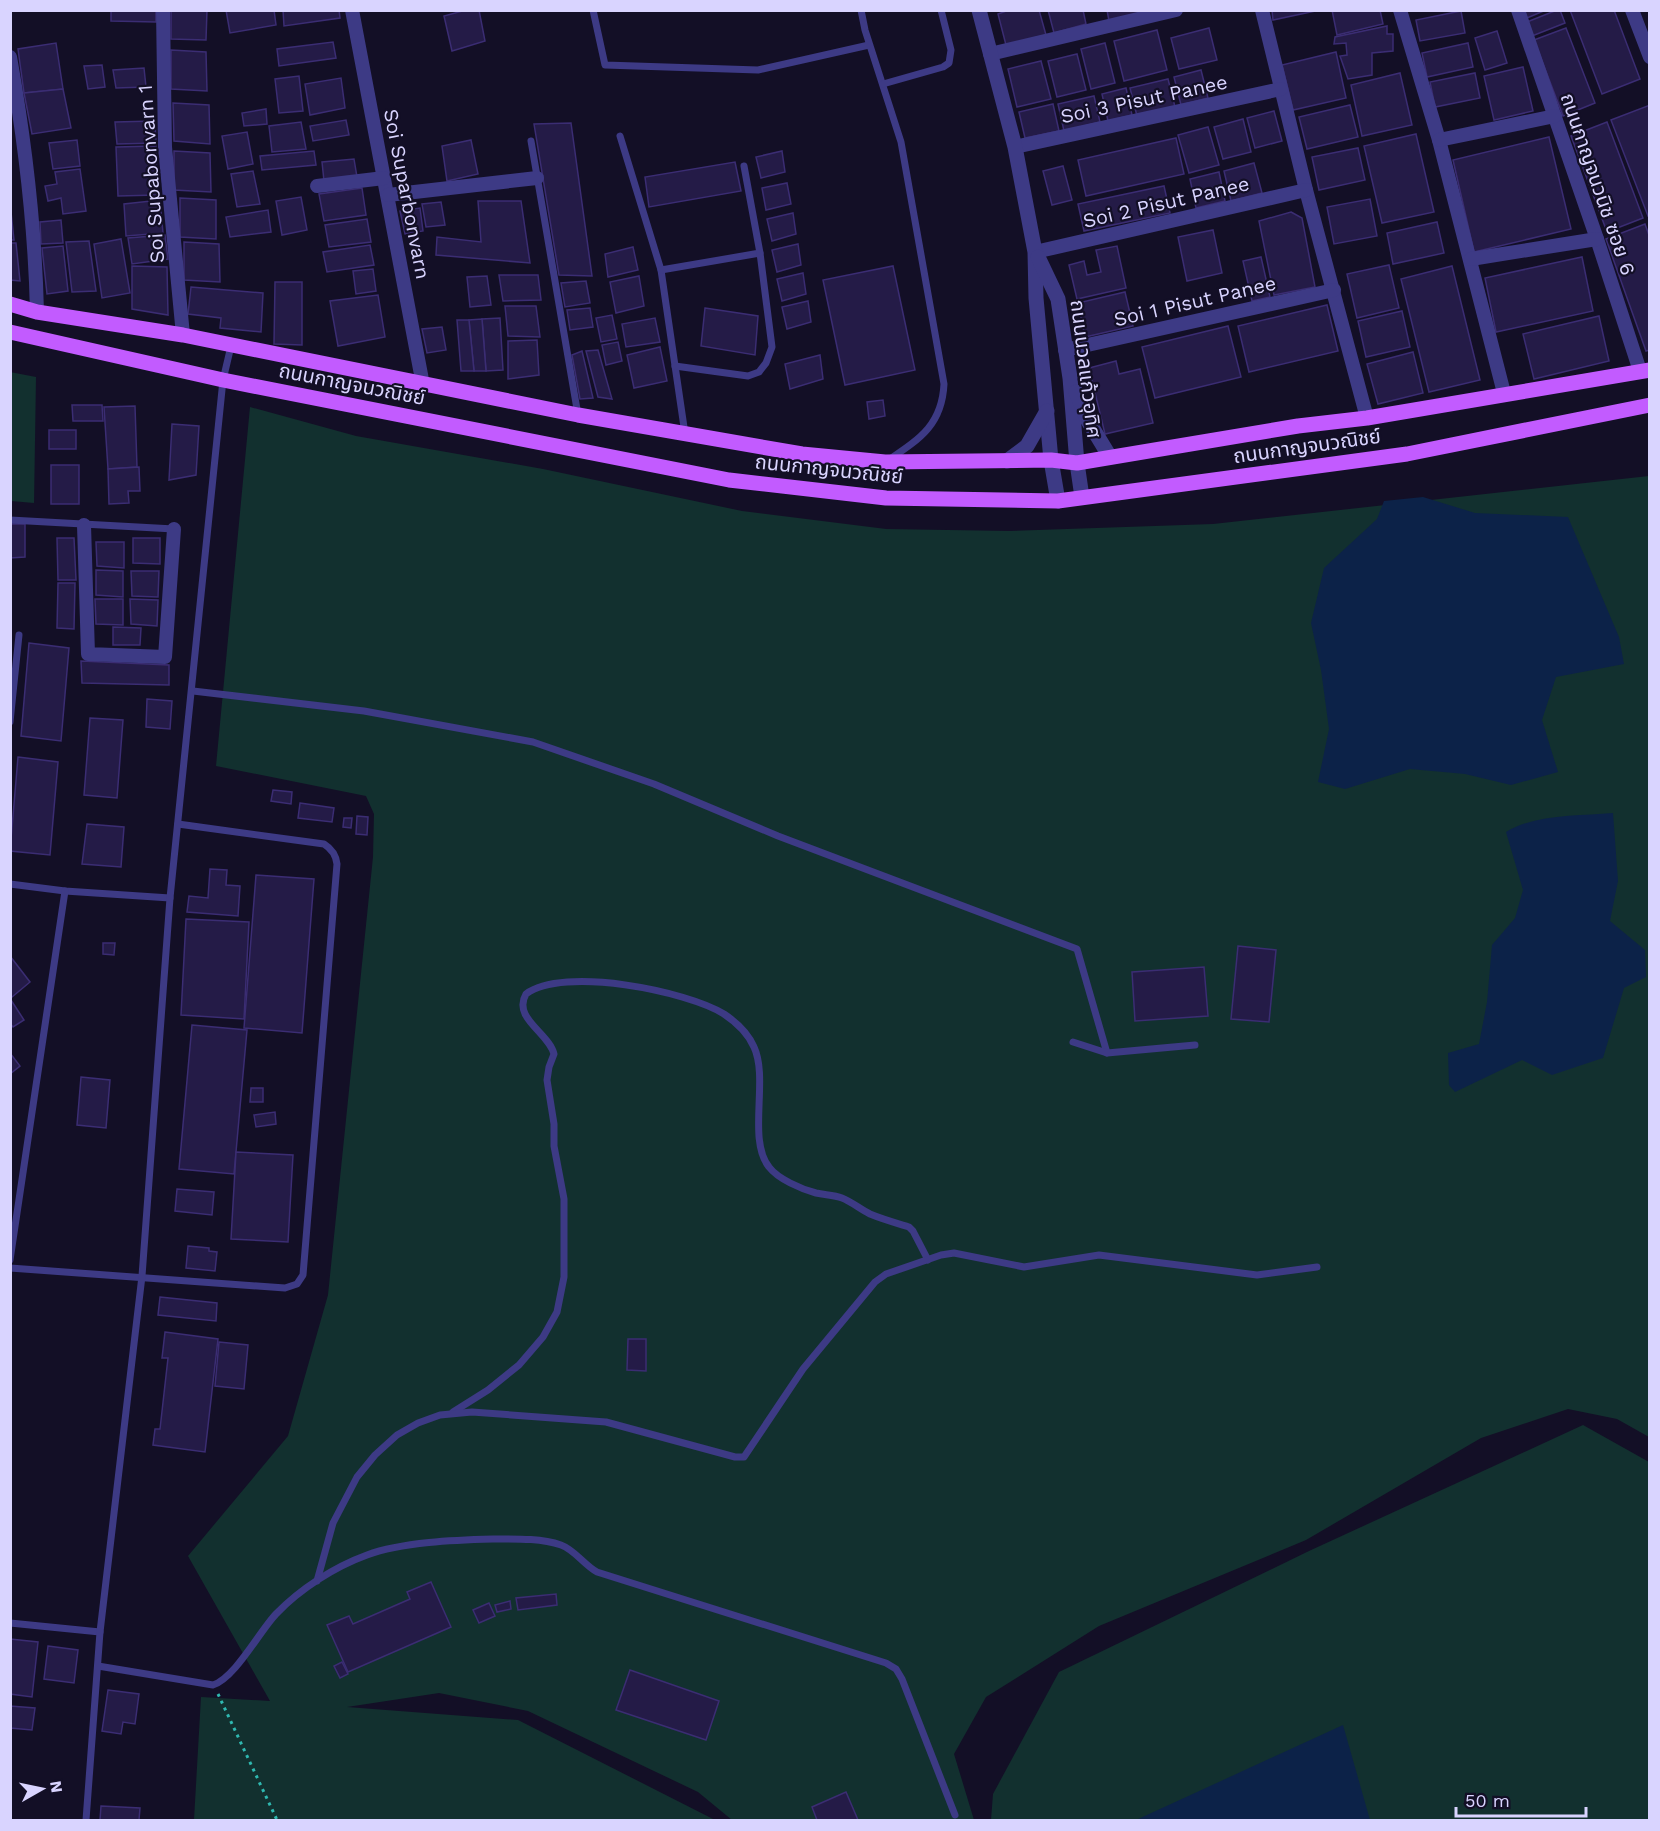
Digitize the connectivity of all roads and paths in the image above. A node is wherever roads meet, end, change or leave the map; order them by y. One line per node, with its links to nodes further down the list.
1 (163, 10): 38 (street, Soi Supabonvarn 1)
2 (352, 10): 24 (street, Soi Suparbonvarn)
3 (593, 10): 12 (lane)
4 (861, 10): 12 (lane)
5 (941, 10): 16 (lane)
6 (979, 10): 13 (street, ถนนนวลแก้วอุทิศ)
7 (1176, 10): 13 (street)
8 (1262, 10): 17 (street)
9 (1400, 10): 20 (street)
10 (1518, 10): 18 (street, ถนนกาญจนวนิช ซอย 6)
11 (1632, 10): 15 (street)
12 (869, 45): 16 (lane)
13 (990, 54): 22 (street, ถนนนวลแก้วอุทิศ)
14 (10, 57): 36 (street)
15 (1650, 57)
16 (883, 84): 55 (lane)
17 (1281, 88): 22 (street, Soi 3 Pisut Panee); 27 (street)
18 (1555, 116): 20 (street); 29 (street, ถนนกาญจนวนิช ซอย 6)
19 (620, 136): 33 (lane)
20 (1439, 140): 32 (street)
21 (531, 141): 25 (lane)
22 (1015, 147): 30 (street, ถนนนวลแก้วอุทิศ)
23 (744, 166): 31 (lane)
24 (384, 178): 26 (street); 28 (street, Soi Suparbonvarn)
25 (537, 178): 28 (street); 49 (lane)
26 (317, 186)
27 (1306, 190): 30 (street, Soi 2 Pisut Panee); 34 (street)
28 (388, 195): 45 (street, Soi Suparbonvarn)
29 (1597, 239): 32 (street); 42 (street, ถนนกาญจนวนิช ซอย 6)
30 (1035, 252): 40 (street, ถนนนวลแก้วอุทิศ); 48 (street, ถนนนวลแก้วอุทิศ)
31 (760, 253): 33 (lane); 41 (lane)
32 (1471, 259): 46 (street)
33 (661, 270): 41 (lane)
34 (1334, 290): 40 (street, Soi 1 Pisut Panee); 50 (street)
35 (10, 304): 36 (main road, ถนนกาญจนวณิชย์)
36 (37, 312): 38 (main road, ถนนกาญจนวณิชย์)
37 (10, 332): 44 (main road, ถนนกาญจนวณิชย์)
38 (183, 335): 39 (main road, ถนนกาญจนวณิชย์)
39 (231, 346): 44 (lane); 45 (main road, ถนนกาญจนวณิชย์)
40 (1065, 350): 43 (street, ถนนนวลแก้วอุทิศ)
41 (675, 366): 51 (lane)
42 (1645, 370): 46 (main road, ถนนกาญจนวณิชย์)
43 (1070, 378): 52 (street); 56 (street, ถนนนวลแก้วอุทิศ)
44 (223, 381): 58 (main road, ถนนกาญจนวณิชย์); 63 (lane)
45 (423, 385): 49 (main road, ถนนกาญจนวณิชย์)
46 (1504, 393): 50 (main road, ถนนกาญจนวณิชย์)
47 (1650, 405): 57 (main road, ถนนกาญจนวณิชย์)
48 (1047, 411): 53 (street, ถนนนวลแก้วอุทิศ); 54 (street)
49 (578, 415): 51 (main road, ถนนกาญจนวณิชย์)
50 (1367, 418): 52 (main road, ถนนกาญจนวณิชย์)
51 (685, 434): 55 (main road, ถนนกาญจนวณิชย์)
52 (1110, 457): 56 (main road, ถนนกาญจนวณิชย์)
53 (1051, 460): 54 (main road, ถนนกาญจนวณิชย์); 56 (main road, ถนนกาญจนวณิชย์); 58 (street, ถนนนวลแก้วอุทิศ)
54 (1006, 461): 55 (main road, ถนนกาญจนวณิชย์)
55 (885, 462)
56 (1077, 463): 57 (street, ถนนนวลแก้วอุทิศ)
57 (1082, 497): 58 (main road, ถนนกาญจนวณิชย์)
58 (1058, 501)
59 (10, 520): 60 (lane)
60 (84, 525): 61 (lane); 61 (street)
61 (174, 529)
62 (19, 635): 64 (lane)
63 (193, 691): 65 (lane); 71 (lane)
64 (10, 722)
65 (178, 824): 68 (lane); 76 (lane)
66 (10, 884): 67 (lane)
67 (65, 891): 68 (lane); 72 (lane)
68 (170, 898): 76 (lane)
69 (1073, 1042): 71 (lane)
70 (1195, 1046): 71 (lane)
71 (1107, 1053)
72 (10, 1260)
73 (928, 1260): 74 (lane); 77 (lane); 77 (lane)
74 (1317, 1267)
75 (10, 1268): 76 (lane)
76 (142, 1276): 80 (lane)
77 (451, 1413): 78 (lane)
78 (317, 1581): 82 (lane); 83 (lane)
79 (10, 1623): 80 (lane)
80 (100, 1632): 81 (lane)
81 (98, 1666): 82 (lane); 84 (lane)
82 (213, 1684): 85 (path)
83 (955, 1815)
84 (86, 1821)
85 (277, 1821)

